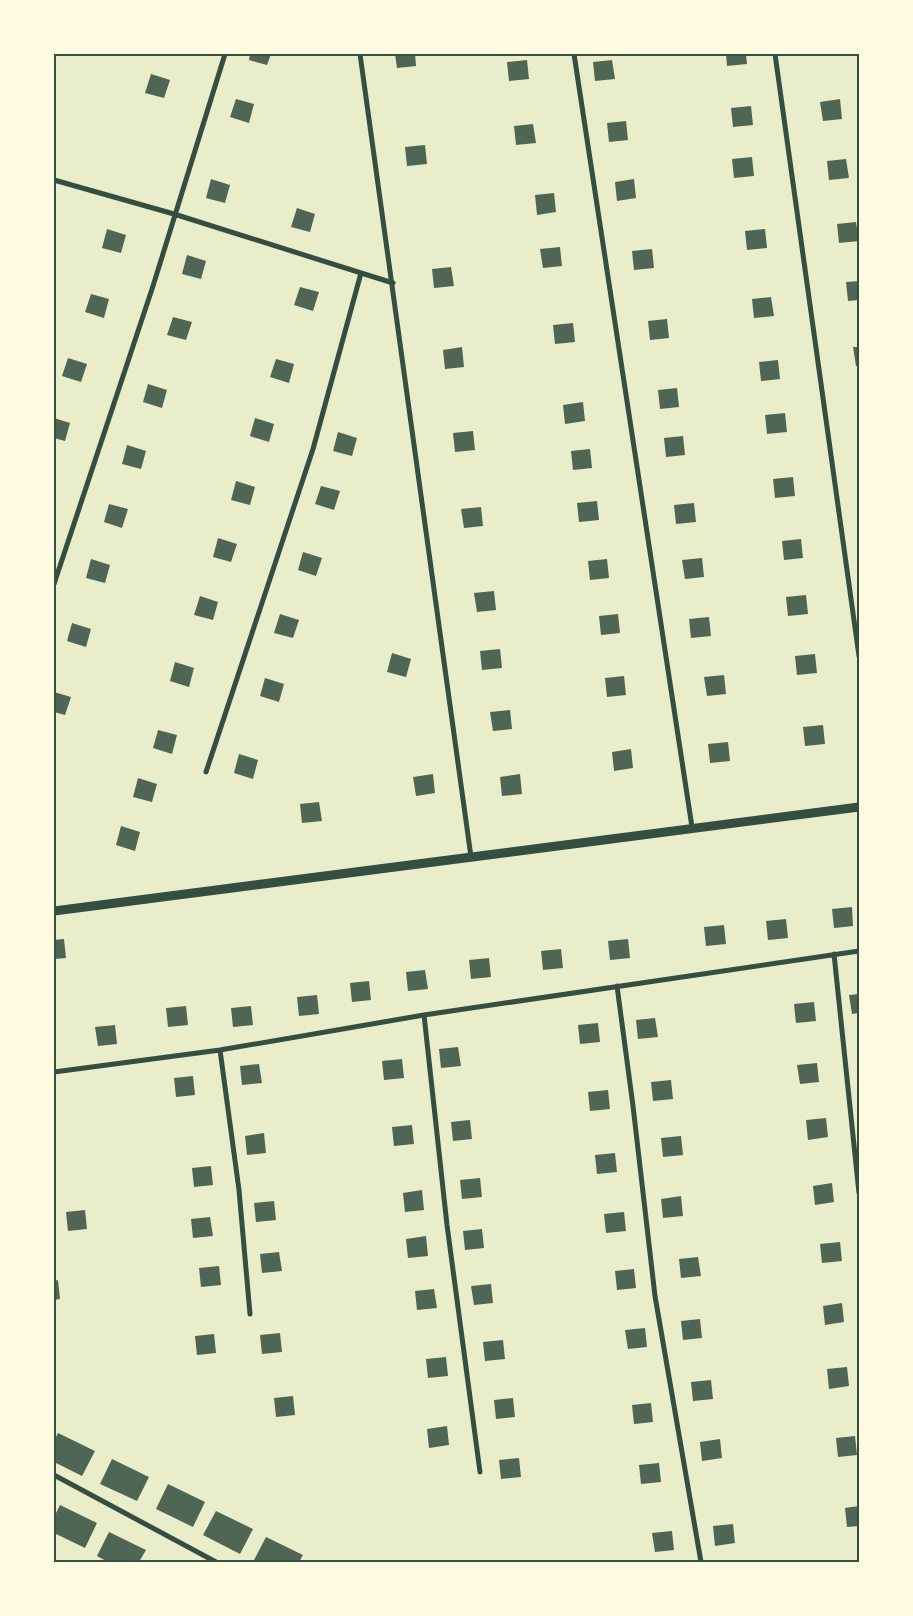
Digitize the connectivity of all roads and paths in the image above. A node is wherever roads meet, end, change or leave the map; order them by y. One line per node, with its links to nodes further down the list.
1 (225, 54): 6 (street)
2 (360, 54): 8 (street)
3 (574, 54): 13 (street)
4 (775, 54): 10 (street)
5 (54, 180): 6 (street)
6 (174, 214): 7 (street); 9 (street)
7 (361, 273): 8 (street); 11 (street)
8 (393, 283): 14 (street)
9 (54, 584)
10 (859, 656)
11 (206, 772)
12 (859, 807): 13 (street)
13 (692, 827): 14 (street)
14 (471, 857): 15 (street)
15 (54, 911)
16 (859, 951): 17 (street)
17 (834, 954): 18 (street); 22 (street)
18 (617, 986): 19 (street); 27 (street)
19 (424, 1016): 20 (street); 24 (street)
20 (220, 1050): 21 (street); 23 (street)
21 (54, 1072)
22 (859, 1193)
23 (250, 1314)
24 (480, 1472)
25 (54, 1475): 26 (street)
26 (216, 1562)
27 (701, 1562)

